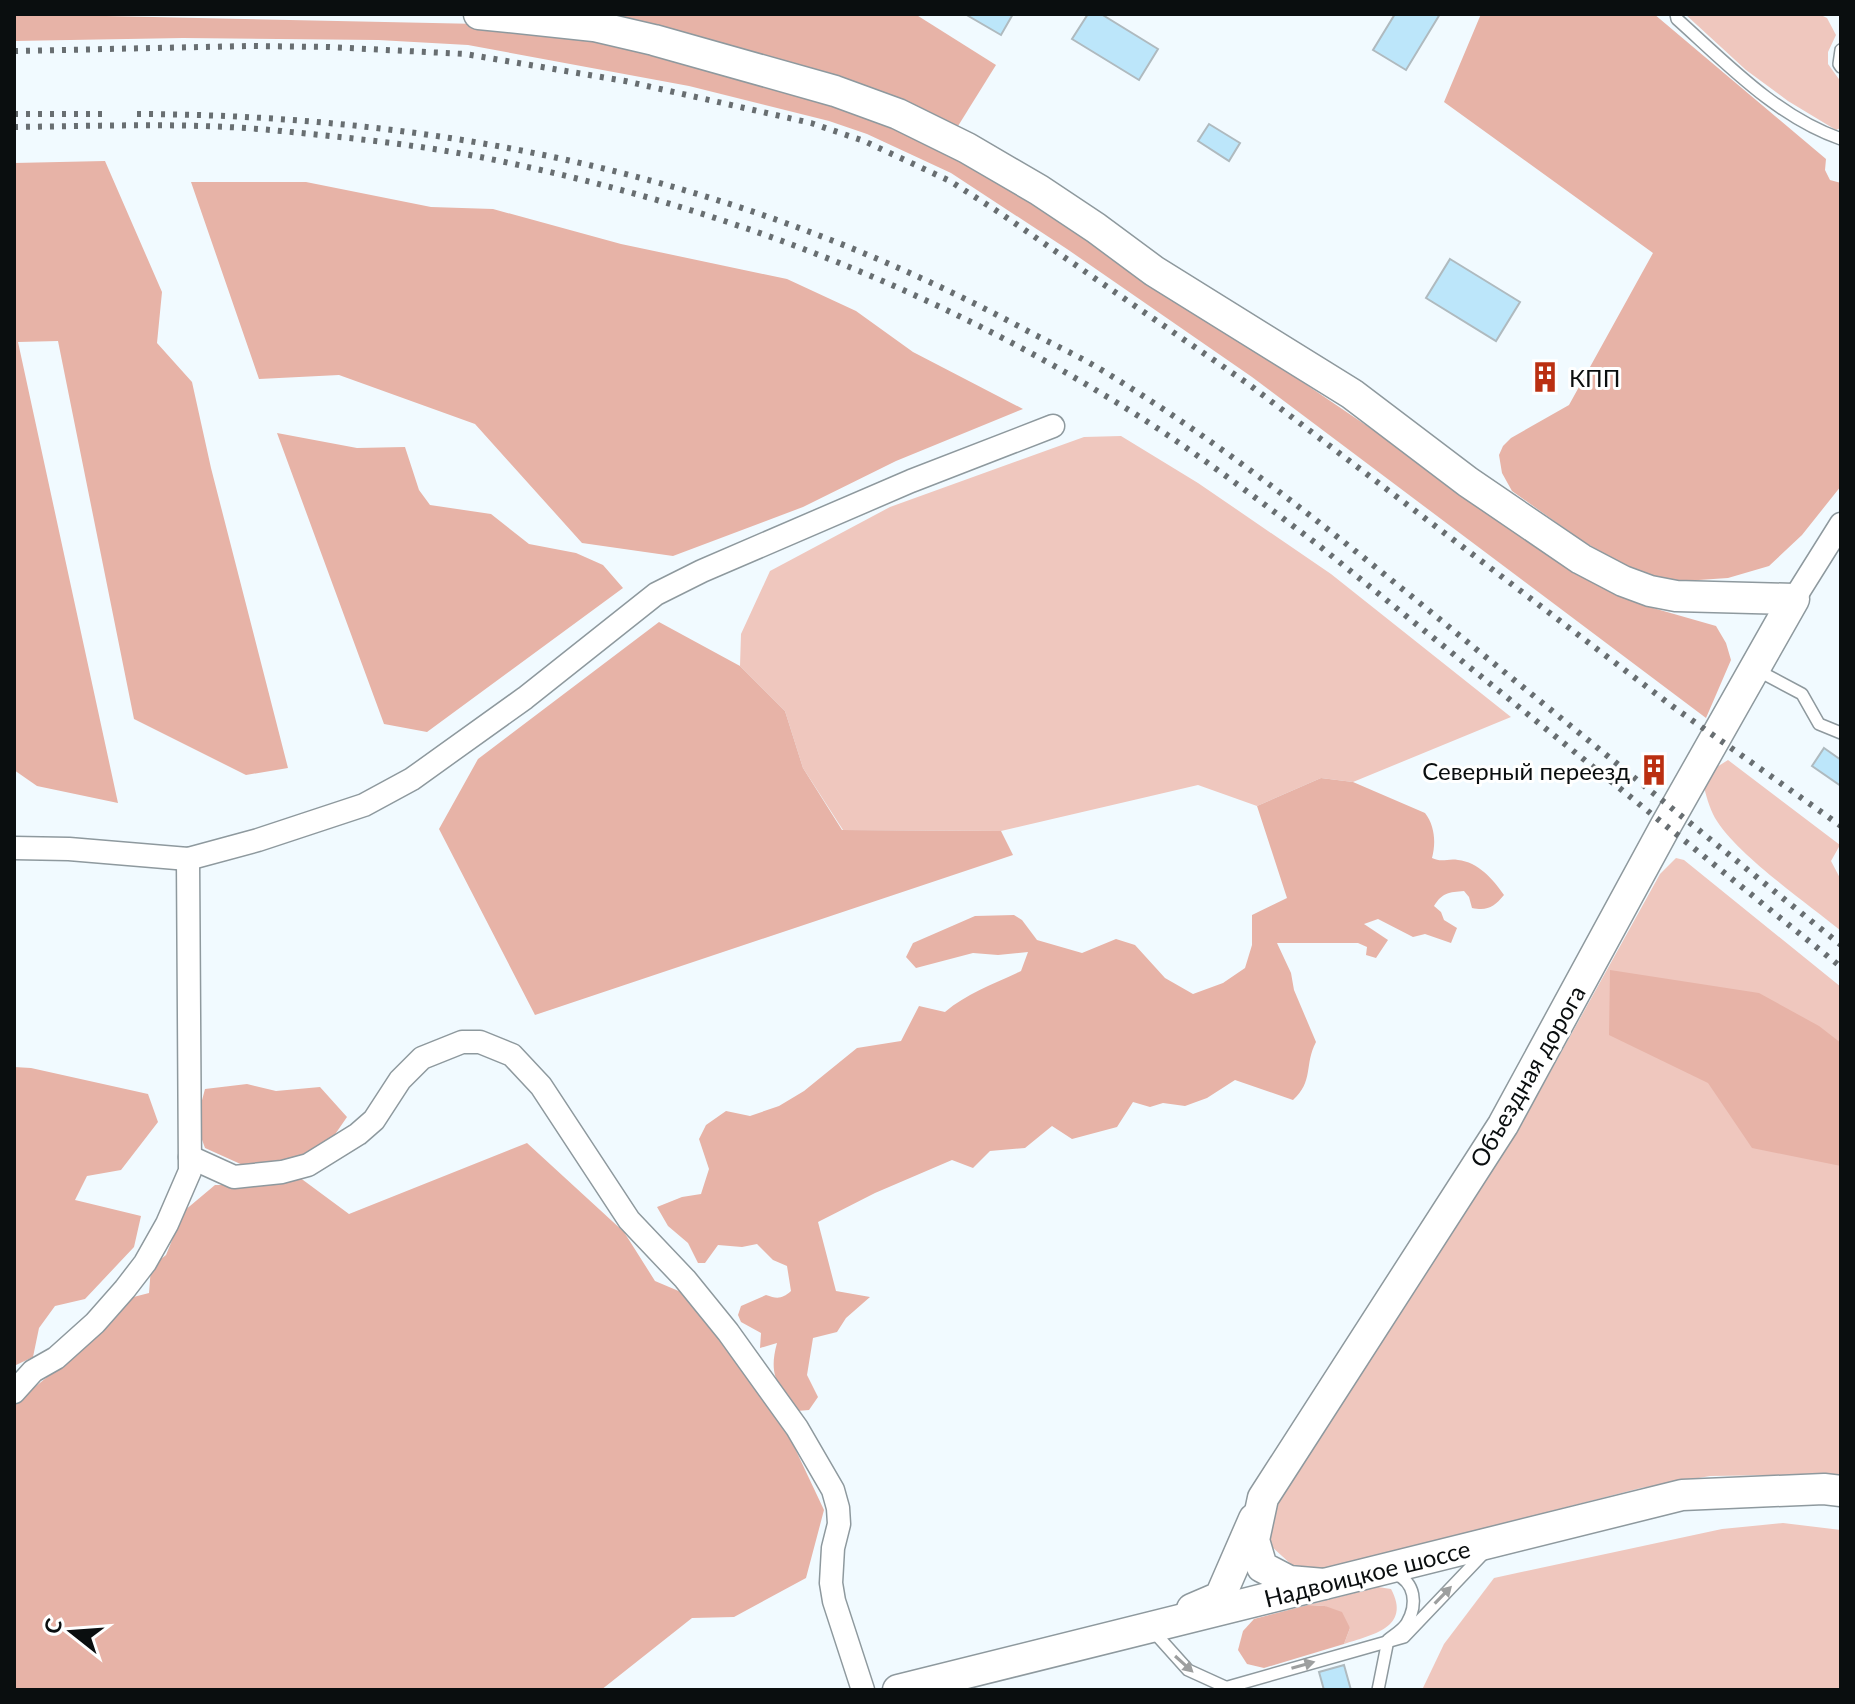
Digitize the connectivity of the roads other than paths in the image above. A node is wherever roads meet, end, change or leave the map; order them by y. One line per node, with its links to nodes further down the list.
1 (479, 14): 8 (street)
2 (1676, 14): 5 (lane)
3 (1841, 50): 4 (lane)
4 (1841, 67)
5 (1841, 139)
6 (1053, 426): 12 (street)
7 (1841, 524): 8 (street, Объездная дорога)
8 (1794, 599): 9 (street, Объездная дорога)
9 (1754, 669): 10 (lane); 16 (street, Объездная дорога)
10 (1841, 733)
11 (14, 848): 12 (street)
12 (188, 859): 13 (street)
13 (190, 1157): 14 (street); 23 (street)
14 (14, 1392)
15 (1841, 1491): 17 (street, Надвоицкое шоссе)
16 (1263, 1498): 19 (street, Объездная дорога); 20 (street)
17 (1494, 1542): 18 (street, Надвоицкое шоссе); 21 (lane, one-way to 17)
18 (1383, 1569): 19 (street, Надвоицкое шоссе); 21 (lane)
19 (1324, 1584): 20 (street, Надвоицкое шоссе)
20 (1150, 1627): 22 (lane, one-way to 22); 24 (street, Надвоицкое шоссе)
21 (1388, 1640): 22 (lane, one-way to 21); 25 (lane)
22 (1230, 1688)
23 (863, 1690)
24 (898, 1690)
25 (1378, 1690)

